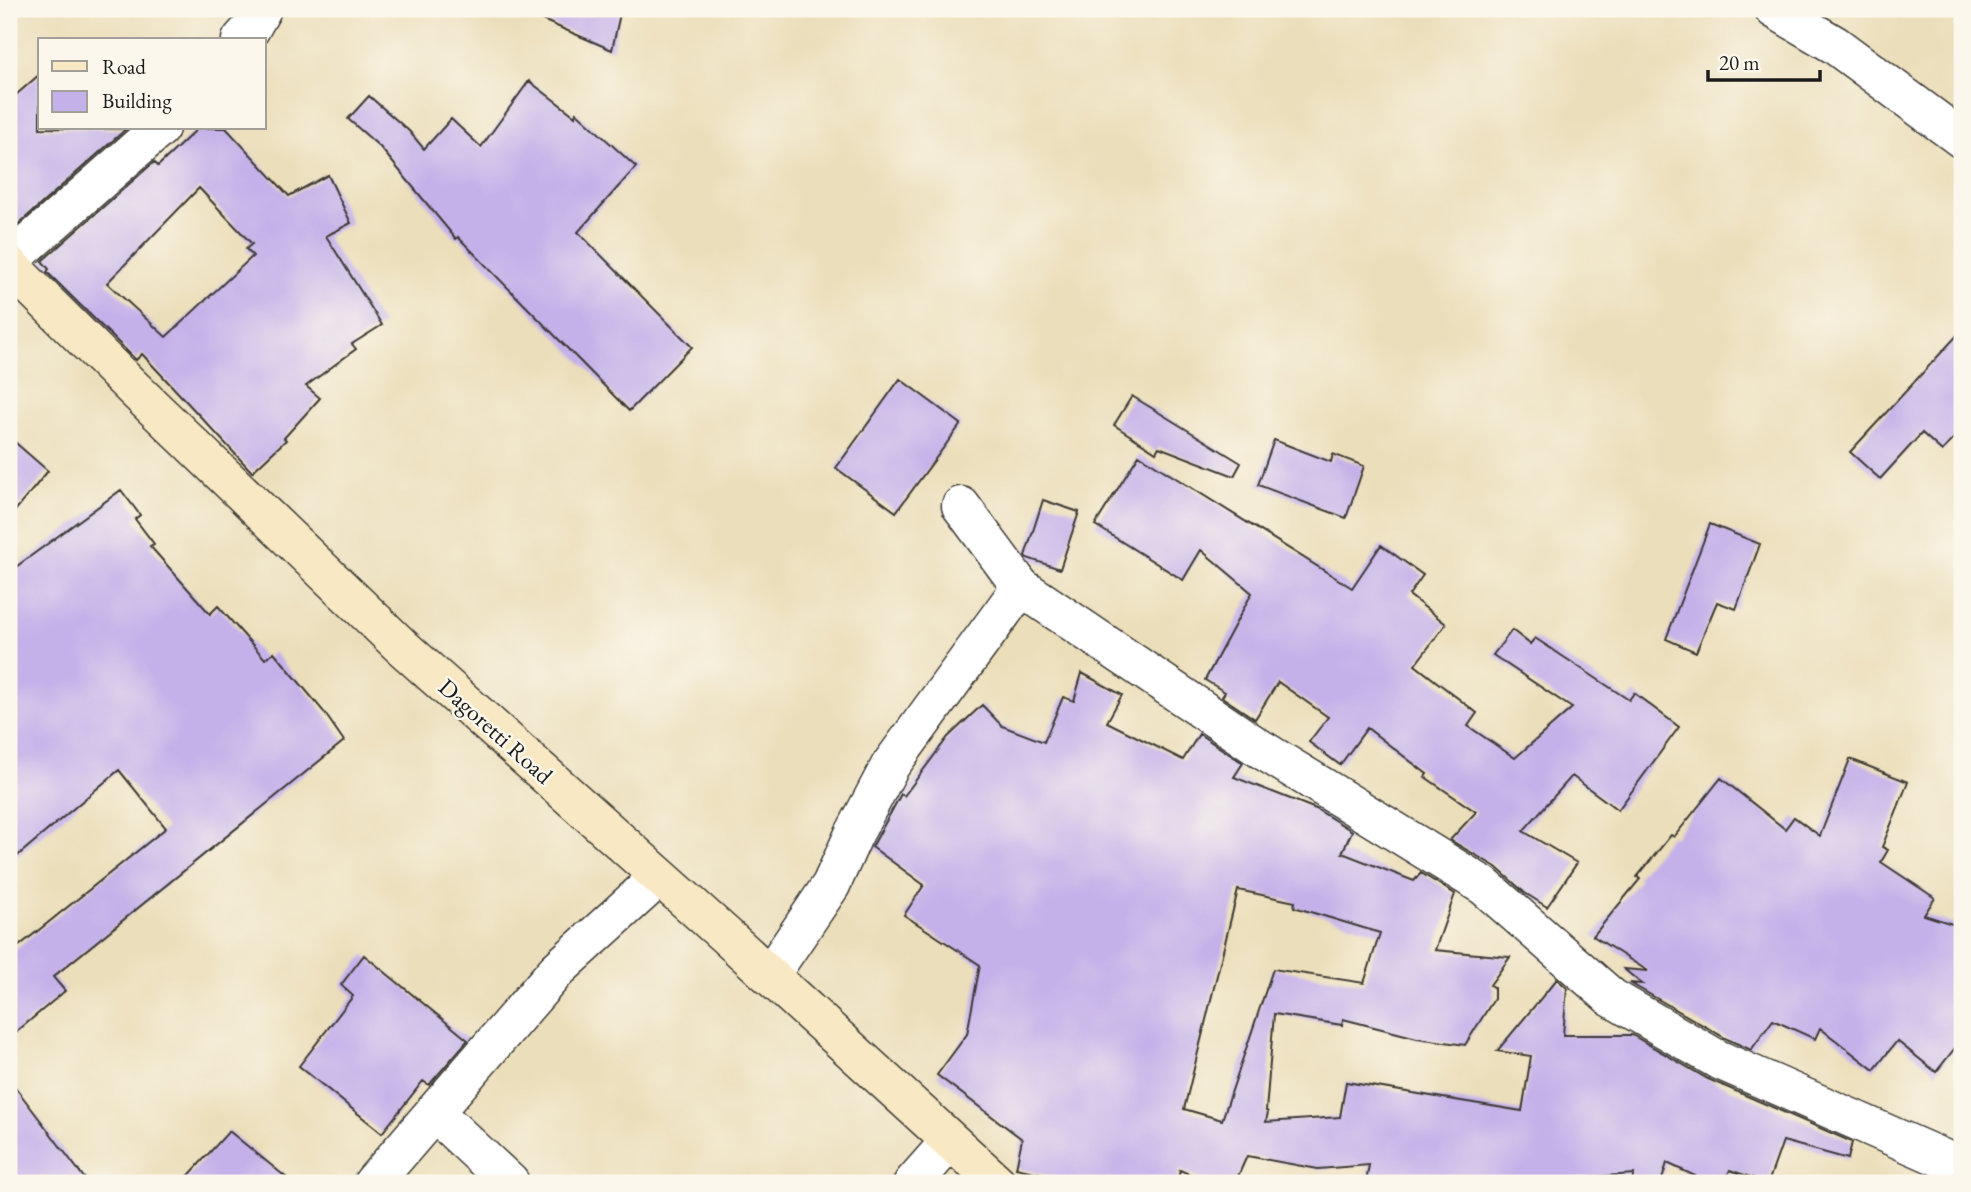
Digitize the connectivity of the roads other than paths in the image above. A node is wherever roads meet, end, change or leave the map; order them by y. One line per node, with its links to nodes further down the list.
1 (262, 9): 3 (street)
2 (1774, 9): 5 (street)
3 (243, 38)
4 (158, 130): 6 (street)
5 (1962, 139)
6 (9, 263): 9 (main road, Dagoretti Road)
7 (961, 506): 8 (street)
8 (1021, 587): 10 (street); 13 (street)
9 (659, 877): 10 (main road, Dagoretti Road); 11 (street)
10 (770, 975): 12 (main road, Dagoretti Road)
11 (434, 1112): 14 (street); 15 (street)
12 (950, 1141): 16 (street); 17 (main road, Dagoretti Road)
13 (1962, 1167)
14 (373, 1183)
15 (510, 1183)
16 (913, 1183)
17 (997, 1183)

